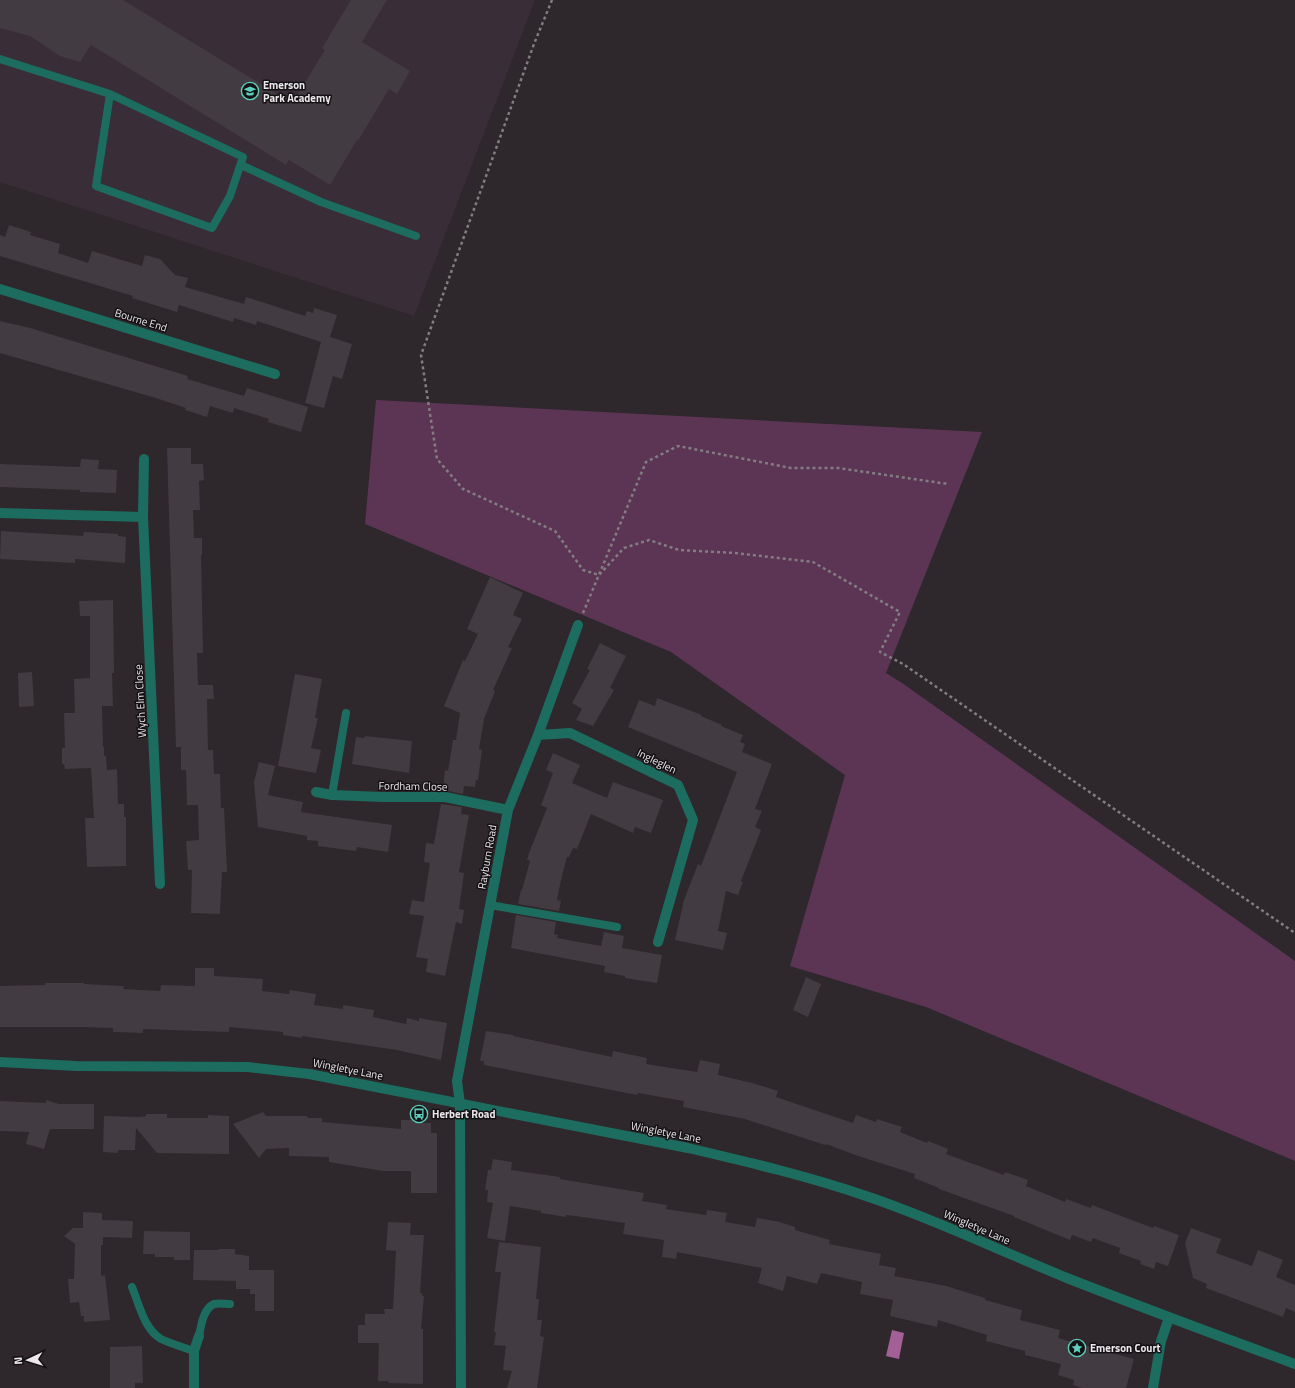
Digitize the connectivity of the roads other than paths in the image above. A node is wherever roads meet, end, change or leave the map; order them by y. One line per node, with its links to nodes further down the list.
1 (0, 59): 2 (lane)
2 (110, 94): 3 (lane); 3 (lane)
3 (241, 165): 4 (lane)
4 (416, 236)
5 (0, 289): 6 (street, Bourne End)
6 (275, 374)
7 (144, 459): 9 (street, Wych Elm Close)
8 (0, 513): 9 (street)
9 (143, 517): 16 (street, Wych Elm Close)
10 (578, 625): 12 (street, Rayburn Road)
11 (346, 713): 14 (lane)
12 (538, 735): 15 (street, Rayburn Road); 19 (street, Ingleglen)
13 (316, 792): 14 (street, Fordham Close)
14 (332, 795): 15 (street, Fordham Close)
15 (508, 810): 17 (street, Rayburn Road)
16 (160, 884)
17 (490, 905): 18 (lane); 21 (street, Rayburn Road)
18 (617, 927)
19 (658, 942)
20 (0, 1062): 21 (street, Wingletye Lane)
21 (460, 1104): 24 (street, Wingletye Lane); 29 (street)
22 (132, 1287): 26 (lane)
23 (230, 1304): 25 (lane)
24 (1169, 1318): 27 (street, Wingletye Lane); 30 (street)
25 (199, 1336): 26 (street)
26 (194, 1351): 28 (street)
27 (1295, 1364)
28 (194, 1388)
29 (461, 1388)
30 (1153, 1388)

